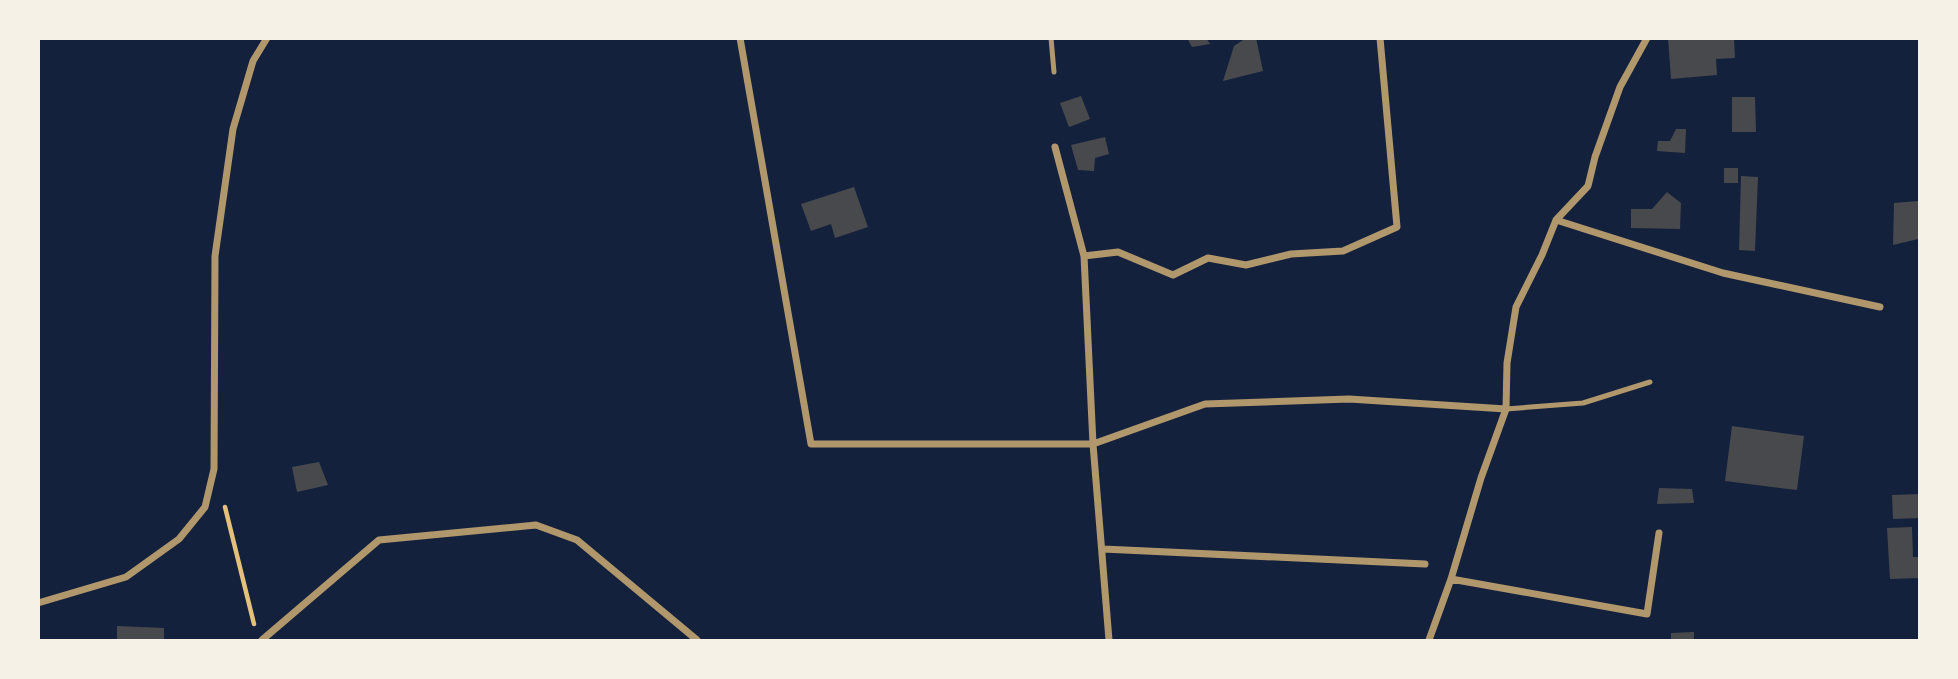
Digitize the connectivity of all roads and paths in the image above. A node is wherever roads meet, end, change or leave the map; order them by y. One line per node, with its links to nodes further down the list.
1 (267, 38): 14 (street)
2 (740, 38): 13 (street)
3 (1051, 38): 6 (lane)
4 (1380, 38): 9 (street)
5 (1647, 38): 8 (street)
6 (1054, 72)
7 (1055, 147): 9 (street)
8 (1556, 220): 10 (street); 12 (street)
9 (1084, 256): 13 (street)
10 (1880, 307)
11 (1650, 382): 12 (lane)
12 (1506, 409): 13 (street); 18 (street)
13 (1093, 444): 16 (street)
14 (214, 469): 19 (street); 20 (path)
15 (1660, 533): 18 (street)
16 (1103, 549): 17 (street); 23 (street)
17 (1425, 565)
18 (1451, 579): 24 (street)
19 (38, 603)
20 (254, 627)
21 (262, 640): 22 (street)
22 (697, 640)
23 (1109, 640)
24 (1429, 640)

